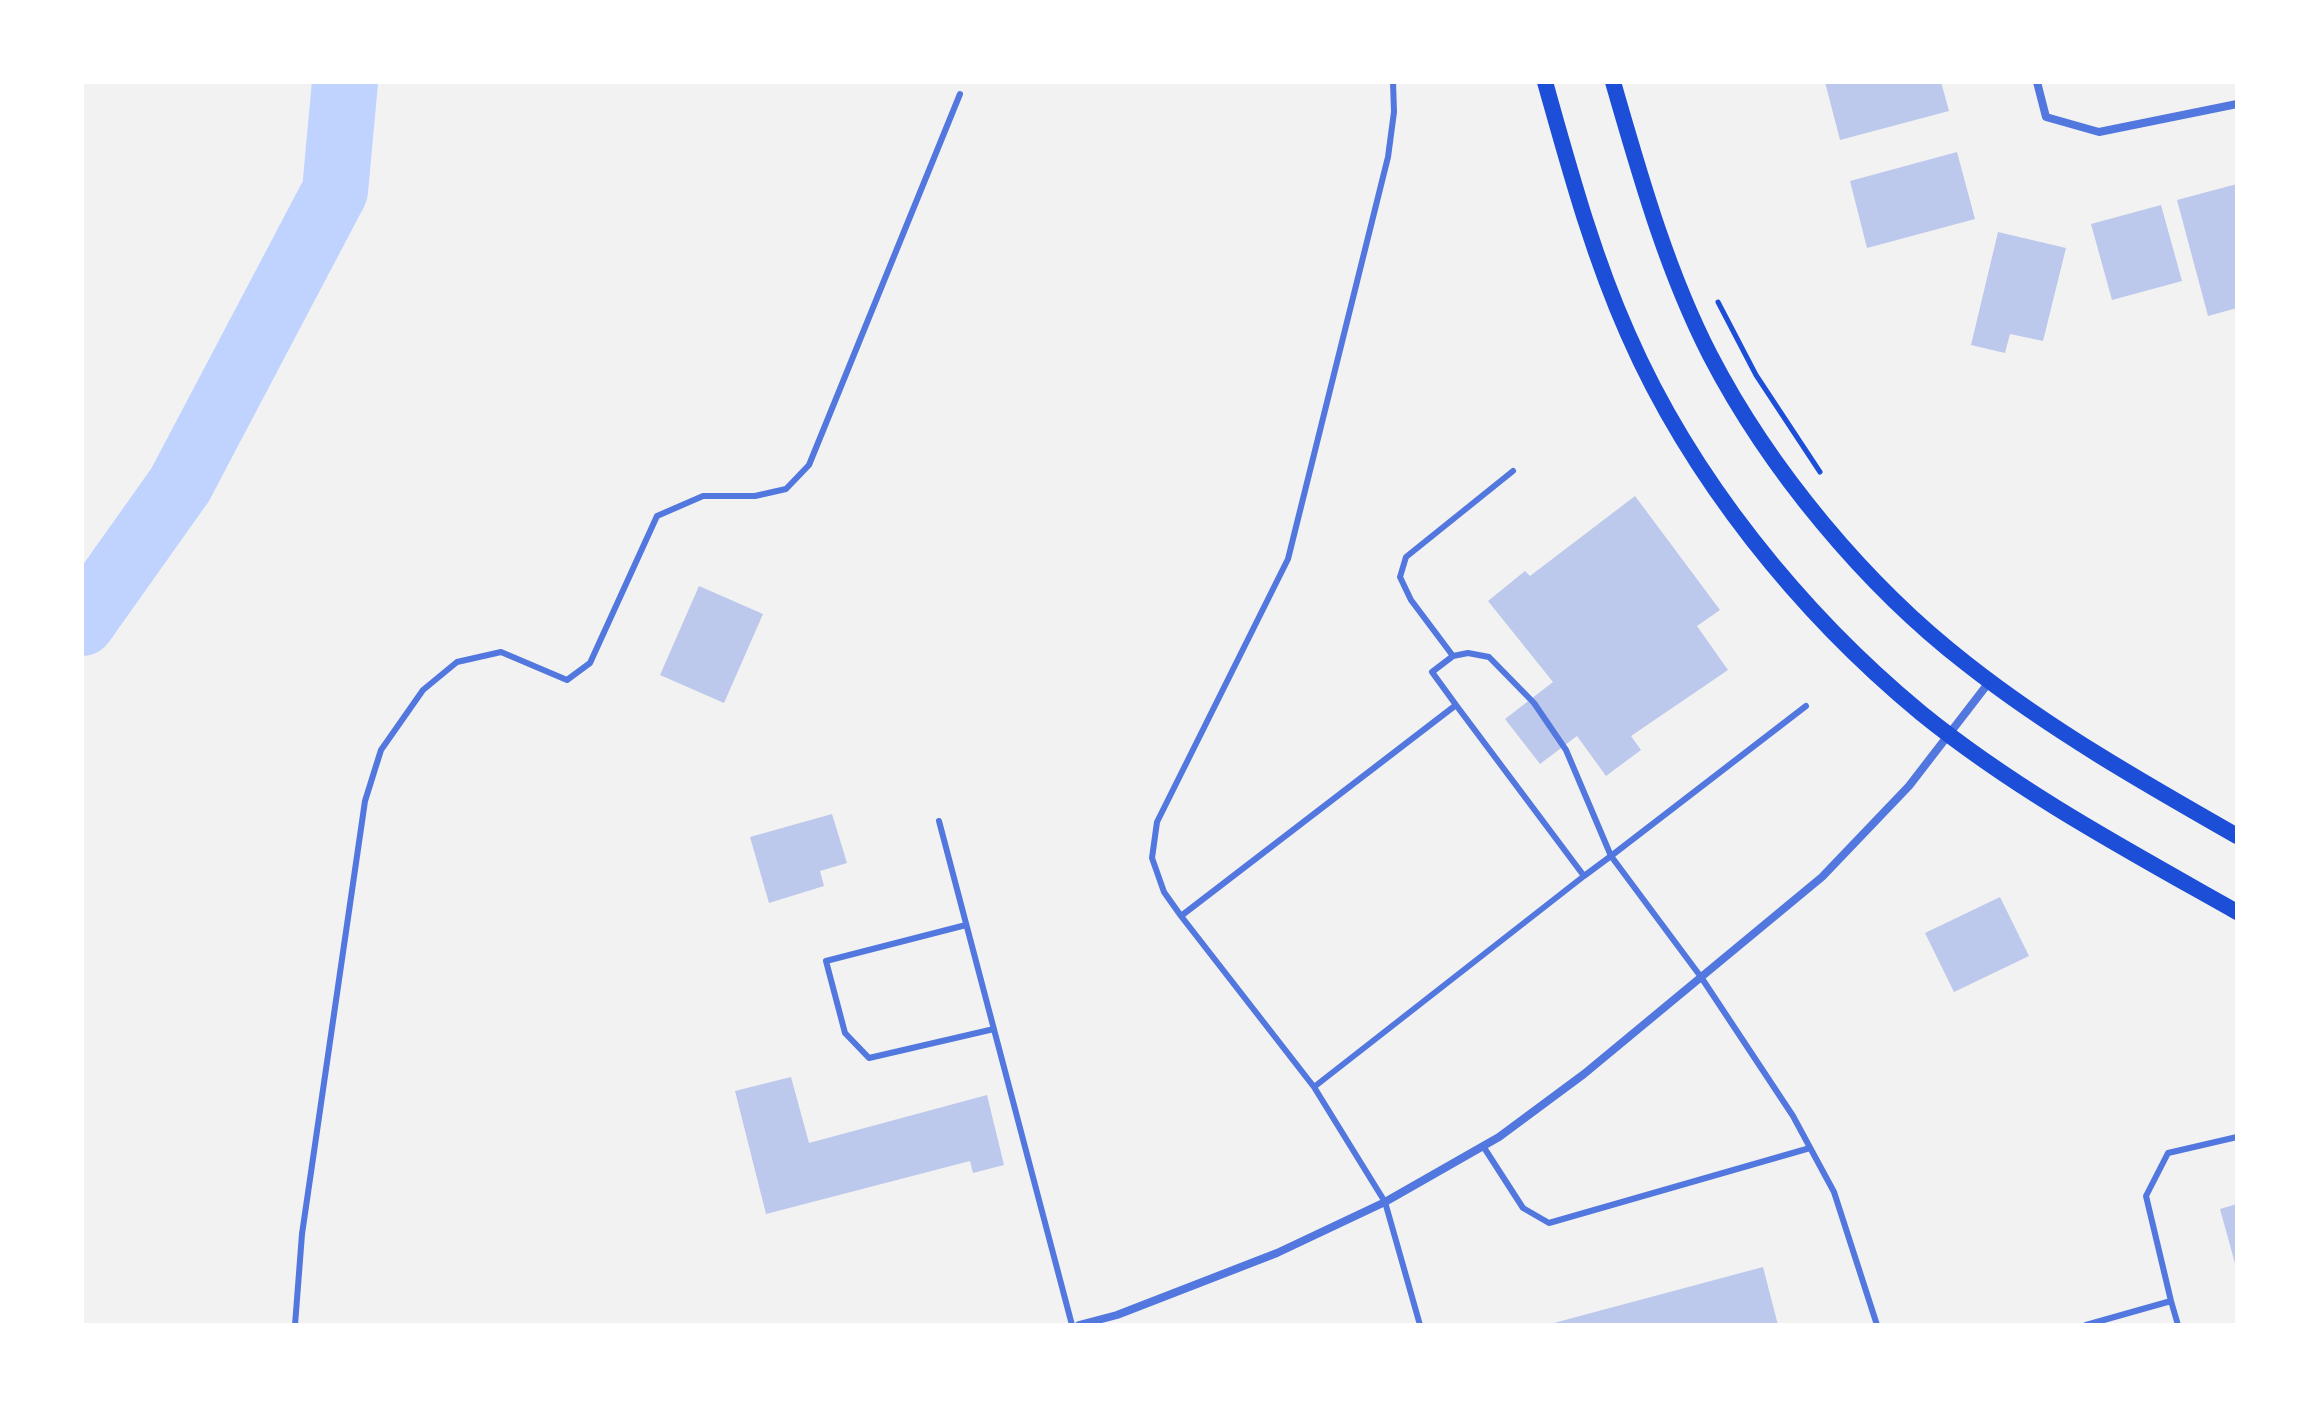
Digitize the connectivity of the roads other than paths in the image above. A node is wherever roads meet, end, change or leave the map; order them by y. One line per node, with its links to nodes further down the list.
1 (1393, 82): 18 (lane)
2 (1545, 82): 12 (main road)
3 (1613, 82): 9 (main road)
4 (2037, 82): 6 (street)
5 (960, 94): 29 (lane)
6 (2237, 104)
7 (1513, 471): 8 (lane)
8 (1453, 656): 10 (lane); 15 (lane)
9 (1990, 681): 12 (street); 14 (main road)
10 (1456, 705): 16 (lane); 18 (lane)
11 (1806, 706): 15 (lane)
12 (1949, 733): 17 (main road); 20 (street)
13 (939, 821): 19 (lane)
14 (2237, 836)
15 (1611, 856): 16 (lane); 20 (lane)
16 (1584, 876): 22 (lane)
17 (2237, 912)
18 (1181, 916): 22 (lane)
19 (966, 925): 21 (lane); 21 (lane)
20 (1701, 977): 24 (street); 25 (lane)
21 (994, 1029): 30 (lane)
22 (1314, 1087): 26 (lane)
23 (2237, 1137): 27 (lane)
24 (1483, 1146): 25 (lane); 26 (street)
25 (1810, 1148): 33 (lane)
26 (1385, 1202): 28 (street); 32 (lane)
27 (2171, 1301): 34 (lane); 35 (lane)
28 (1118, 1320): 31 (street)
29 (295, 1325)
30 (1072, 1325)
31 (1079, 1325)
32 (1420, 1325)
33 (1877, 1325)
34 (2086, 1325)
35 (2178, 1325)

